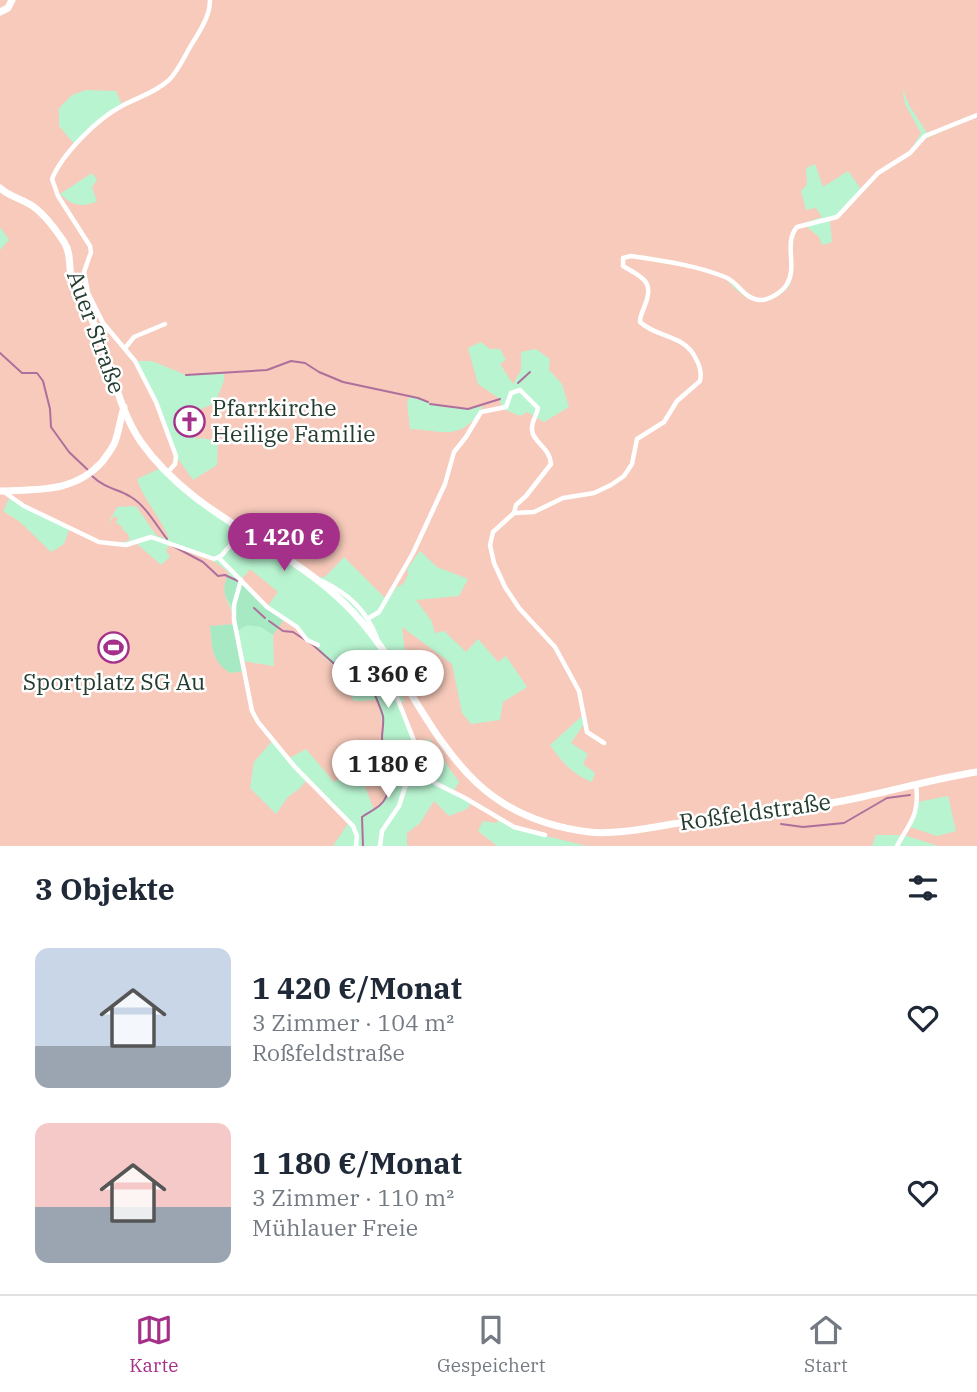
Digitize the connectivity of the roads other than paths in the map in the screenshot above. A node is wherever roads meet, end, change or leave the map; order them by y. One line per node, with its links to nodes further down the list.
1 (12, 0): 3 (main road)
2 (210, 0): 7 (street)
3 (0, 12)
4 (977, 115): 16 (street)
5 (0, 188): 8 (main road, Auer Straße)
6 (165, 324): 7 (street)
7 (126, 347): 12 (street)
8 (124, 407): 9 (main road, Auer Straße); 10 (main road)
9 (131, 424): 10 (main road); 11 (main road, Roßfeldstraße)
10 (119, 433): 11 (main road); 13 (main road)
11 (136, 435): 12 (main road, Roßfeldstraße)
12 (168, 472): 17 (main road, Roßfeldstraße)
13 (16, 490): 14 (main road); 15 (street)
14 (2, 491): 15 (street)
15 (16, 500): 18 (street)
16 (514, 513): 21 (street); 24 (street)
17 (243, 531): 18 (street); 19 (main road, Roßfeldstraße)
18 (219, 558): 20 (street)
19 (315, 577): 21 (street, Roßfeldstraße); 23 (main road, Roßfeldstraße)
20 (241, 580): 22 (street); 29 (street)
21 (369, 618): 23 (street, Roßfeldstraße)
22 (318, 645)
23 (381, 648): 25 (street); 27 (main road, Roßfeldstraße)
24 (604, 743)
25 (423, 768): 28 (street); 30 (street)
26 (977, 772): 27 (main road, Roßfeldstraße)
27 (916, 784): 31 (street)
28 (545, 835)
29 (356, 846)
30 (380, 846)
31 (897, 846)

